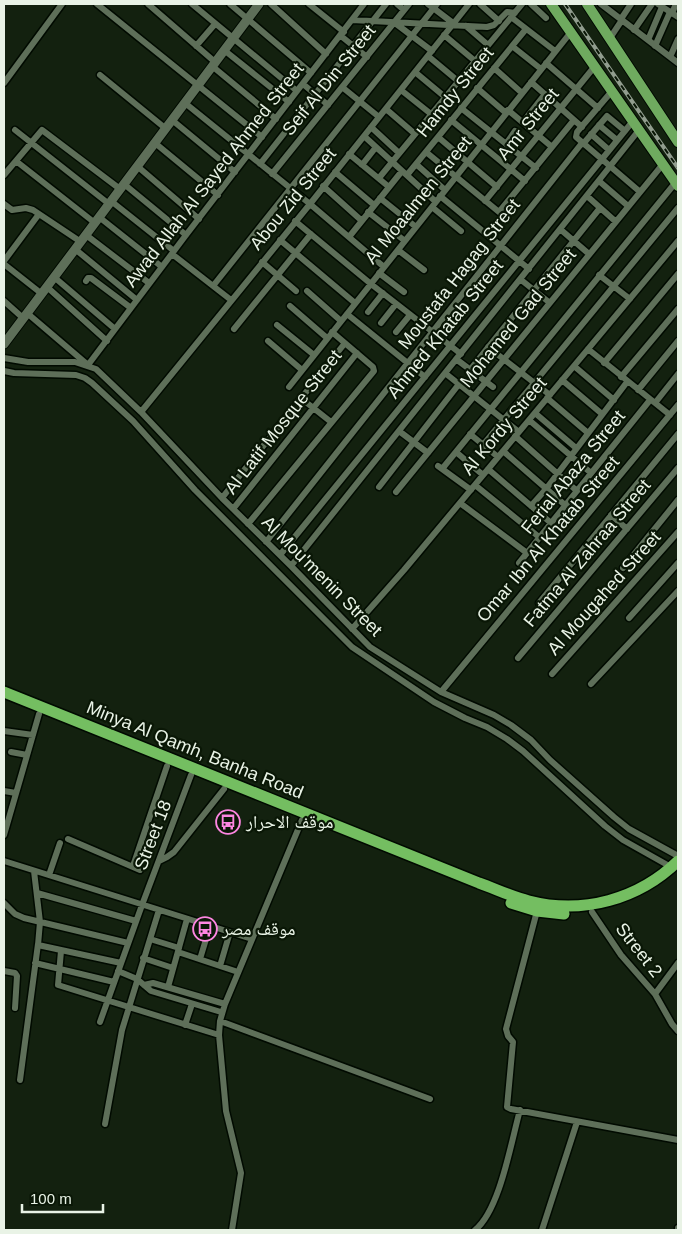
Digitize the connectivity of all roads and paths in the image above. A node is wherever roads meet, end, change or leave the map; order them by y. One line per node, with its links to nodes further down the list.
1 (62, 4): 72 (street)
2 (97, 4): 74 (street)
3 (148, 4): 51 (street)
4 (192, 4): 36 (street)
5 (230, 4): 29 (street)
6 (259, 4): 29 (street)
7 (271, 4): 57 (street)
8 (309, 4): 43 (street)
9 (364, 4): 31 (street, Awad Allah Al Sayed Ahmed Street)
10 (386, 4): 33 (street)
11 (397, 4): 26 (street)
12 (409, 4): 26 (street, Seif Al Din Street)
13 (468, 4): 38 (street, Abou Zid Street)
14 (480, 4): 34 (street)
15 (522, 4): 28 (street)
16 (530, 4): 30 (street)
17 (551, 4): 42 (main road)
18 (588, 4): 47 (main road)
19 (601, 4): 25 (street)
20 (631, 4): 32 (street)
21 (652, 4): 41 (street)
22 (676, 4): 27 (street)
23 (433, 5): 37 (street); 38 (street)
24 (660, 5): 27 (street); 49 (street)
25 (609, 6): 32 (street)
26 (404, 10): 35 (street, Seif Al Din Street)
27 (674, 14): 54 (street)
28 (513, 15): 34 (street); 40 (street); 50 (street)
29 (248, 18): 46 (street); 69 (street)
30 (546, 18)
31 (352, 20): 33 (street); 43 (street, Awad Allah Al Sayed Ahmed Street)
32 (621, 20): 41 (street); 47 (street)
33 (372, 21): 35 (street); 52 (street)
34 (499, 21): 39 (street)
35 (394, 22): 37 (street); 44 (street); 59 (street, Seif Al Din Street)
36 (215, 24): 46 (street); 51 (street)
37 (421, 24): 38 (street); 44 (street)
38 (453, 24): 39 (street); 45 (street, Abou Zid Street)
39 (466, 26): 50 (street)
40 (526, 29): 53 (street, Hamdy Street); 56 (street)
41 (634, 30): 49 (street)
42 (571, 32): 56 (street, Al Moaalmen Street); 65 (main road)
43 (342, 34): 52 (street); 57 (street, Awad Allah Al Sayed Ahmed Street)
44 (412, 35): 58 (street); 87 (street)
45 (444, 35): 58 (street, Abou Zid Street); 61 (street)
46 (233, 38): 55 (street); 80 (street)
47 (610, 38): 120 (main road)
48 (678, 39): 60 (street)
49 (648, 40): 54 (street)
50 (488, 45): 61 (street)
51 (196, 46): 64 (street)
52 (353, 46): 59 (street); 83 (street)
53 (512, 46): 66 (street, Hamdy Street); 67 (street)
54 (655, 46): 60 (street)
55 (224, 50): 64 (street); 86 (street)
56 (555, 51): 62 (street, Al Moaalmen Street)
57 (326, 54): 69 (street, Awad Allah Al Sayed Ahmed Street)
58 (430, 54): 68 (street, Abou Zid Street); 71 (street)
59 (366, 57): 76 (street, Seif Al Din Street)
60 (670, 57): 63 (street)
61 (475, 61): 71 (street)
62 (546, 63): 67 (street, Al Moaalmen Street); 78 (street)
63 (678, 63)
64 (213, 64): 74 (street); 97 (street)
65 (595, 66): 78 (street, Amr Street); 81 (main road)
66 (494, 68): 77 (street, Hamdy Street); 82 (street)
67 (541, 69): 73 (street, Al Moaalmen Street)
68 (415, 72): 79 (street, Abou Zid Street); 85 (street)
69 (311, 73): 75 (street, Awad Allah Al Sayed Ahmed Street)
70 (100, 74): 106 (street)
71 (458, 81): 85 (street)
72 (4, 82)
73 (531, 82): 82 (street, Al Moaalmen Street); 84 (street)
74 (198, 84): 88 (street); 116 (street)
75 (303, 84): 80 (street, Awad Allah Al Sayed Ahmed Street); 83 (street)
76 (342, 88): 87 (street); 89 (street, Seif Al Din Street)
77 (478, 88): 90 (street, Hamdy Street); 94 (street)
78 (576, 89): 91 (street, Amr Street); 92 (street)
79 (401, 90): 93 (street, Abou Zid Street); 95 (street)
80 (298, 91): 86 (street, Awad Allah Al Sayed Ahmed Street)
81 (612, 91): 92 (street); 101 (main road)
82 (522, 92): 94 (street, Al Moaalmen Street)
83 (315, 94): 89 (street); 137 (street)
84 (545, 94): 91 (street); 102 (street)
85 (445, 97): 95 (street)
86 (289, 102): 97 (street, Awad Allah Al Sayed Ahmed Street)
87 (360, 102): 96 (street); 159 (street)
88 (185, 103): 98 (street); 131 (street)
89 (328, 104): 148 (street, Seif Al Din Street)
90 (461, 108): 99 (street, Hamdy Street); 110 (street)
91 (560, 108): 100 (street); 114 (street, Amr Street)
92 (598, 108): 105 (street)
93 (386, 109): 96 (street, Abou Zid Street); 112 (street)
94 (507, 112): 102 (street); 110 (street, Al Moaalmen Street)
95 (431, 114): 112 (street)
96 (379, 117): 104 (street, Abou Zid Street)
97 (276, 119): 116 (street, Awad Allah Al Sayed Ahmed Street)
98 (172, 120): 106 (street); 145 (street)
99 (451, 120): 117 (street, Hamdy Street); 124 (street)
100 (574, 120): 105 (street); 126 (street)
101 (633, 121): 108 (main road); 109 (street, Ahmed Khatab Street)
102 (523, 122): 114 (street)
103 (599, 125): 109 (street); 113 (street, Moustafa Hagag Street); 118 (street)
104 (371, 127): 115 (street, Abou Zid Street); 129 (street)
105 (582, 127): 121 (street)
106 (166, 128): 119 (street)
107 (15, 130): 122 (street)
108 (639, 130): 140 (main road); 142 (street)
109 (625, 131): 118 (street, Ahmed Khatab Street)
110 (491, 132): 123 (street); 124 (street, Al Moaalmen Street)
111 (515, 132): 123 (street)
112 (415, 134): 129 (street)
113 (591, 134): 121 (street, Moustafa Hagag Street); 127 (street)
114 (538, 135): 126 (street); 132 (street, Amr Street)
115 (364, 136): 125 (street); 130 (street, Abou Zid Street)
116 (262, 137): 131 (street, Awad Allah Al Sayed Ahmed Street)
117 (438, 137): 128 (street, Hamdy Street); 136 (street)
118 (617, 140): 127 (street, Ahmed Khatab Street)
119 (155, 142): 141 (street); 162 (street)
120 (678, 142)
121 (582, 143): 133 (street); 194 (street, Moustafa Hagag Street)
122 (32, 144): 134 (street); 156 (street); 166 (street)
123 (506, 144): 132 (street)
124 (481, 145): 136 (street, Al Moaalmen Street); 144 (street)
125 (376, 147): 135 (street); 138 (street)
126 (552, 147): 143 (street)
127 (609, 150): 133 (street, Ahmed Khatab Street)
128 (426, 152): 139 (street, Hamdy Street); 150 (street)
129 (400, 153): 135 (street)
130 (349, 154): 138 (street); 146 (street, Abou Zid Street)
131 (248, 155): 137 (street); 145 (street, Awad Allah Al Sayed Ahmed Street)
132 (521, 156): 143 (street); 144 (street, Amr Street)
133 (601, 160): 142 (street); 199 (street, Ahmed Khatab Street)
134 (16, 161): 149 (street); 178 (street)
135 (392, 162): 147 (street); 151 (street)
136 (467, 162): 150 (street, Al Moaalmen Street); 158 (street)
137 (260, 164): 148 (street)
138 (362, 164): 151 (street)
139 (416, 164): 147 (street, Hamdy Street); 160 (street)
140 (662, 164): 154 (main road); 161 (street, Mohamed Gad Street)
141 (137, 166): 156 (street); 177 (street)
142 (610, 167): 153 (street); 161 (street)
143 (536, 168): 152 (street)
144 (510, 169): 152 (street); 158 (street, Amr Street)
145 (235, 172): 162 (street, Awad Allah Al Sayed Ahmed Street)
146 (335, 172): 155 (street, Abou Zid Street); 170 (street)
147 (404, 173): 157 (street, Hamdy Street); 165 (street)
148 (272, 174): 159 (street)
149 (4, 175)
150 (455, 177): 160 (street, Al Moaalmen Street); 167 (street)
151 (378, 178): 157 (street)
152 (525, 181): 167 (street)
153 (599, 181): 163 (street); 171 (street)
154 (677, 184): 209 (street)
155 (323, 186): 169 (street, Abou Zid Street); 181 (street)
156 (122, 187): 166 (street); 187 (street)
157 (389, 187): 164 (street, Hamdy Street)
158 (497, 187): 167 (street, Amr Street)
159 (290, 189): 169 (street); 215 (street)
160 (445, 190): 165 (street, Al Moaalmen Street)
161 (640, 191): 171 (street, Mohamed Gad Street)
162 (218, 195): 177 (street, Awad Allah Al Sayed Ahmed Street)
163 (587, 196): 173 (street); 184 (street)
164 (380, 198): 170 (street, Hamdy Street); 183 (street)
165 (436, 201): 172 (street); 179 (street); 183 (street, Al Moaalmen Street)
166 (110, 202): 178 (street); 196 (street)
167 (485, 202)
168 (4, 204): 176 (street)
169 (310, 204): 180 (street, Abou Zid Street); 188 (street)
170 (374, 205): 175 (street, Hamdy Street)
171 (628, 206): 182 (street, Mohamed Gad Street)
172 (456, 208): 179 (street); 194 (street)
173 (600, 208): 182 (street); 191 (street)
174 (678, 208): 216 (street)
175 (368, 212): 181 (street, Hamdy Street); 190 (street)
176 (39, 214): 193 (street); 200 (street)
177 (199, 219): 187 (street, Awad Allah Al Sayed Ahmed Street)
178 (97, 220): 193 (street); 202 (street)
179 (447, 220): 185 (street)
180 (295, 221): 186 (street); 189 (street, Abou Zid Street)
181 (362, 221): 188 (street, Hamdy Street)
182 (615, 221): 198 (street, Mohamed Gad Street)
183 (416, 227): 190 (street, Al Moaalmen Street)
184 (560, 229): 191 (street); 204 (street)
185 (461, 231)
186 (311, 234): 197 (street); 214 (street)
187 (186, 235): 196 (street, Awad Allah Al Sayed Ahmed Street)
188 (349, 237): 203 (street)
189 (280, 240): 197 (street); 201 (street, Abou Zid Street)
190 (405, 241): 195 (street, Al Moaalmen Street)
191 (574, 241): 198 (street); 218 (street)
192 (678, 241): 223 (street, Al Kordy Street)
193 (81, 242): 210 (street); 213 (street); 224 (street)
194 (500, 246): 199 (street); 245 (street, Moustafa Hagag Street)
195 (398, 250): 203 (street, Al Moaalmen Street); 205 (street)
196 (173, 253): 202 (street, Awad Allah Al Sayed Ahmed Street); 215 (street)
197 (296, 253): 208 (street); 228 (street)
198 (589, 254): 227 (street, Mohamed Gad Street)
199 (519, 261): 204 (street); 253 (street, Ahmed Khatab Street)
200 (4, 262): 217 (street)
201 (262, 262): 208 (street); 225 (street, Abou Zid Street)
202 (162, 267): 213 (street, Awad Allah Al Sayed Ahmed Street)
203 (384, 267): 206 (street, Al Moaalmen Street)
204 (529, 269): 211 (street)
205 (424, 270)
206 (379, 273): 214 (street, Al Moaalmen Street); 221 (street)
207 (678, 274): 261 (street)
208 (278, 275): 219 (street); 242 (street)
209 (600, 275): 216 (street); 268 (street)
210 (54, 277): 217 (street); 241 (street)
211 (520, 279): 218 (street); 258 (street)
212 (86, 281): 231 (street)
213 (149, 283): 224 (street, Awad Allah Al Sayed Ahmed Street)
214 (371, 284): 222 (street); 228 (street, Al Moaalmen Street)
215 (214, 286): 225 (street)
216 (614, 286): 223 (street); 276 (street)
217 (44, 290): 236 (street); 247 (street)
218 (534, 290): 227 (street); 254 (street)
219 (296, 291)
220 (307, 291): 237 (street)
221 (404, 292)
222 (383, 293): 229 (street); 233 (street)
223 (630, 299): 255 (street, Al Kordy Street)
224 (137, 300): 231 (street, Awad Allah Al Sayed Ahmed Street)
225 (231, 300): 289 (street, Abou Zid Street)
226 (4, 302): 236 (street, Al Mou'menin Street)
227 (550, 302): 260 (street, Mohamed Gad Street)
228 (355, 303): 234 (street, Al Moaalmen Street)
229 (396, 304): 235 (street); 238 (street)
230 (290, 306): 246 (street)
231 (130, 308): 241 (street, Awad Allah Al Sayed Ahmed Street)
232 (678, 309): 272 (street)
233 (368, 312)
234 (347, 314): 237 (street, Al Moaalmen Street); 262 (street)
235 (410, 315): 239 (street); 244 (street)
236 (25, 316): 252 (street); 263 (street, Al Mou'menin Street)
237 (341, 321): 243 (street, Al Moaalmen Street)
238 (382, 324)
239 (422, 324): 245 (street); 251 (street)
240 (277, 325): 257 (street)
241 (115, 329): 247 (street, Awad Allah Al Sayed Ahmed Street)
242 (234, 329)
243 (332, 332): 246 (street, Al Moaalmen Street); 250 (street)
244 (396, 332)
245 (432, 332): 253 (street); 262 (street, Moustafa Hagag Street)
246 (327, 338): 257 (street, Al Moaalmen Street)
247 (107, 340): 263 (street, Awad Allah Al Sayed Ahmed Street)
248 (268, 341): 265 (street)
249 (678, 341): 280 (street)
250 (346, 343): 256 (street); 283 (street)
251 (407, 343)
252 (4, 344)
253 (450, 346): 258 (street); 271 (street, Ahmed Khatab Street)
254 (488, 347): 260 (street); 266 (street)
255 (588, 349): 261 (street); 264 (street, Al Kordy Street)
256 (357, 353): 287 (street, Al Latif Mosque Street); 295 (street)
257 (314, 355): 265 (street, Al Moaalmen Street)
258 (458, 356): 266 (street); 269 (street)
259 (4, 358): 263 (street)
260 (504, 359): 268 (street); 274 (street, Mohamed Gad Street)
261 (604, 362): 272 (street)
262 (407, 363): 271 (street); 330 (street, Moustafa Hagag Street)
263 (88, 365): 289 (street, Al Mou'menin Street)
264 (574, 366): 273 (street, Al Kordy Street); 284 (street)
265 (302, 370): 278 (street, Al Moaalmen Street)
266 (470, 370): 274 (street)
267 (4, 371): 365 (street, Al Mou'menin Street)
268 (521, 372): 276 (street); 288 (street)
269 (445, 373): 277 (street); 296 (street)
270 (678, 374): 285 (street, Ferial Abaza Street)
271 (425, 377): 332 (street, Ahmed Khatab Street)
272 (622, 377): 275 (street)
273 (562, 380): 282 (street, Al Kordy Street); 291 (street)
274 (486, 382): 279 (street); 281 (street, Mohamed Gad Street)
275 (628, 382): 280 (street); 284 (street)
276 (534, 383): 282 (street); 293 (street)
277 (460, 384): 281 (street); 301 (street)
278 (289, 386)
279 (493, 387)
280 (638, 390): 285 (street)
281 (474, 396): 288 (street); 306 (street, Mohamed Gad Street)
282 (548, 397): 290 (street, Al Kordy Street); 297 (street)
283 (302, 399): 287 (street); 318 (street)
284 (614, 400): 291 (street)
285 (652, 402): 292 (street); 311 (street, Ferial Abaza Street)
286 (678, 405): 292 (street, Omar Ibn Al Khatab Street)
287 (313, 408): 295 (street); 323 (street, Al Latif Mosque Street)
288 (491, 409): 293 (street); 298 (street)
289 (140, 412): 318 (street, Al Mou'menin Street)
290 (535, 412): 294 (street, Al Kordy Street); 303 (street)
291 (602, 414): 297 (street)
292 (670, 415): 345 (street, Omar Ibn Al Khatab Street)
293 (504, 420): 299 (street); 302 (street)
294 (529, 420): 299 (street, Al Kordy Street); 307 (street)
295 (332, 422): 326 (street)
296 (399, 431): 301 (street); 335 (street)
297 (588, 432): 303 (street)
298 (470, 434): 302 (street); 305 (street)
299 (517, 434): 304 (street, Al Kordy Street); 312 (street)
300 (678, 434): 324 (street)
301 (413, 442): 306 (street); 313 (street)
302 (483, 445): 308 (street)
303 (576, 448): 307 (street)
304 (503, 451): 308 (street, Al Kordy Street); 315 (street)
305 (456, 452): 310 (street); 314 (street)
306 (428, 453): 317 (street, Mohamed Gad Street)
307 (570, 455): 311 (street); 312 (street)
308 (498, 457): 310 (street, Al Kordy Street)
309 (678, 468): 327 (street, Fatma Al Zahraa Street)
310 (486, 472): 314 (street, Al Kordy Street); 322 (street)
311 (591, 473): 316 (street, Ferial Abaza Street)
312 (557, 474): 315 (street); 316 (street)
313 (379, 486)
314 (473, 488): 320 (street, Al Kordy Street); 329 (street)
315 (546, 489): 321 (street); 322 (street)
316 (577, 491): 321 (street, Ferial Abaza Street)
317 (396, 492)
318 (222, 498): 323 (street, Al Mou'menin Street)
319 (678, 500): 336 (street)
320 (460, 503): 331 (street); 340 (street, Al Kordy Street)
321 (565, 505): 325 (street, Ferial Abaza Street)
322 (530, 506): 325 (street)
323 (233, 509): 326 (street, Al Mou'menin Street)
324 (611, 514): 327 (street); 338 (street)
325 (551, 523): 329 (street, Ferial Abaza Street)
326 (248, 524): 330 (street, Al Mou'menin Street)
327 (627, 529): 341 (street, Fatma Al Zahraa Street)
328 (678, 532): 342 (street, Al Mougahed Street)
329 (539, 538): 331 (street, Ferial Abaza Street)
330 (266, 542): 332 (street, Al Mou'menin Street)
331 (526, 554): 333 (street, Ferial Abaza Street)
332 (280, 555): 335 (street, Al Mou'menin Street)
333 (519, 563)
334 (678, 563): 339 (street)
335 (291, 566): 340 (street, Al Mou'menin Street)
336 (623, 568)
337 (678, 590): 343 (street)
338 (540, 603)
339 (629, 618)
340 (352, 629): 345 (street, Al Mou'menin Street)
341 (518, 658)
342 (552, 674)
343 (591, 684)
344 (4, 692): 368 (highway, Minya Al Qamh, Banha Road)
345 (441, 692): 361 (street, Al Mou'menin Street)
346 (4, 700): 347 (highway, Minya Al Qamh, Banha Road)
347 (39, 714): 349 (street); 352 (highway, Minya Al Qamh, Banha Road)
348 (4, 731): 349 (street)
349 (33, 735): 351 (street)
350 (11, 752): 351 (street)
351 (27, 755): 356 (street)
352 (167, 766): 353 (highway, Minya Al Qamh, Banha Road); 364 (street)
353 (191, 776): 354 (highway, Minya Al Qamh, Banha Road); 363 (street, Street 18)
354 (224, 789): 357 (highway, Minya Al Qamh, Banha Road); 363 (street)
355 (4, 791): 356 (street)
356 (16, 793): 358 (street)
357 (302, 820): 368 (highway, Minya Al Qamh, Banha Road); 382 (street)
358 (4, 835)
359 (68, 839): 364 (street)
360 (60, 843): 369 (street)
361 (678, 856)
362 (4, 861): 367 (street)
363 (159, 861): 372 (street, Street 18)
364 (132, 866): 366 (street)
365 (676, 866): 368 (highway, Minya Al Qamh, Banha Road); 375 (highway, Minya Al Qamh, Banha Road)
366 (140, 870)
367 (34, 871): 369 (street); 370 (street)
368 (445, 873): 374 (highway, Minya Al Qamh, Banha Road)
369 (49, 875): 372 (street)
370 (37, 893): 377 (street); 378 (street)
371 (4, 903): 378 (street)
372 (142, 904): 373 (street); 377 (street, Street 18)
373 (159, 910): 376 (street); 381 (street)
374 (537, 911): 375 (highway, Minya Al Qamh, Banha Road); 416 (street)
375 (592, 912): 402 (street, Street 2)
376 (187, 919): 379 (street); 385 (street)
377 (136, 921): 383 (street, Street 18)
378 (40, 922): 383 (street); 384 (street)
379 (210, 926): 380 (street); 388 (street)
380 (230, 932): 382 (street); 392 (street)
381 (150, 939): 385 (street); 387 (street)
382 (252, 939): 397 (street)
383 (128, 943): 390 (street, Street 18)
384 (38, 944): 386 (street); 389 (street)
385 (178, 950): 388 (street); 393 (street)
386 (61, 951): 390 (street); 394 (street)
387 (143, 958): 393 (street); 398 (street)
388 (200, 959): 392 (street)
389 (35, 963): 394 (street); 414 (street)
390 (121, 963): 396 (street, Street 18)
391 (678, 963): 402 (street)
392 (220, 966): 397 (street)
393 (173, 968): 401 (street)
394 (60, 969): 399 (street); 403 (street)
395 (4, 971): 407 (street)
396 (118, 971): 398 (street); 399 (street, Street 18)
397 (238, 972): 405 (street)
398 (137, 979): 400 (street); 406 (street)
399 (114, 982): 403 (street, Street 18)
400 (144, 985): 401 (street); 404 (street)
401 (168, 987): 405 (street)
402 (654, 994): 412 (street, Street 2)
403 (107, 1000): 406 (street); 410 (street, Street 18)
404 (192, 1004): 408 (street); 411 (street)
405 (225, 1004): 408 (street)
406 (128, 1007): 411 (street); 418 (street)
407 (15, 1008)
408 (222, 1012): 409 (street)
409 (220, 1021): 413 (street); 415 (street)
410 (100, 1022)
411 (186, 1025): 413 (street)
412 (678, 1030)
413 (219, 1035): 420 (street)
414 (20, 1080)
415 (430, 1099)
416 (520, 1110): 417 (street); 421 (street)
417 (577, 1122): 419 (street); 422 (street)
418 (105, 1124)
419 (678, 1140)
420 (232, 1230)
421 (475, 1230)
422 (542, 1230)

